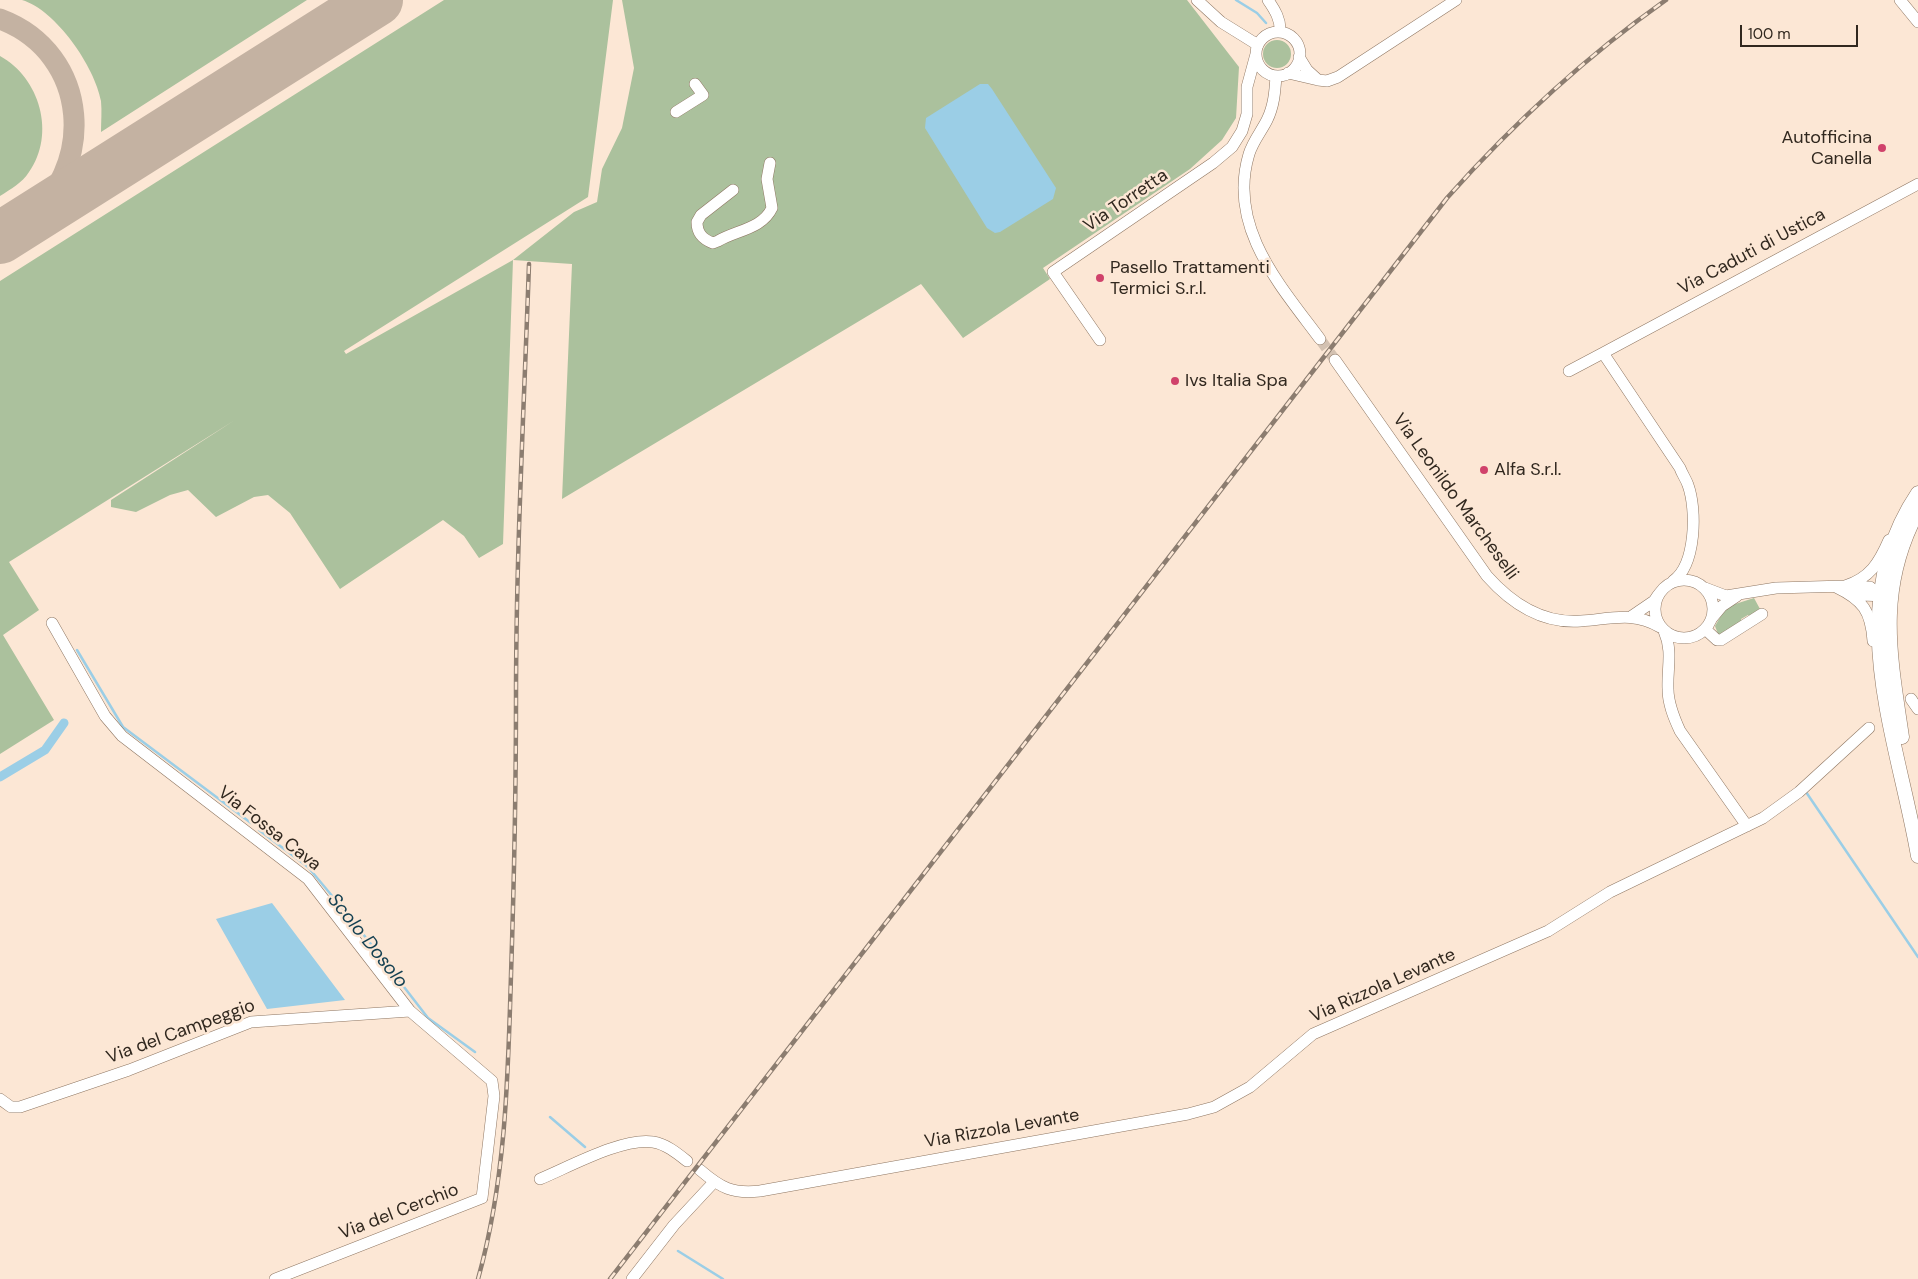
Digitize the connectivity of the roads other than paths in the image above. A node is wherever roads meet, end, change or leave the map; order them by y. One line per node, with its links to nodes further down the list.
1 (1197, 0): 7 (street)
2 (1268, 0): 6 (street)
3 (1456, 0): 10 (street)
4 (1900, 0): 5 (street)
5 (1918, 22)
6 (1280, 32): 7 (street); 8 (street)
7 (1257, 50): 9 (street); 12 (street, Via Torretta)
8 (1299, 57): 9 (street); 10 (street)
9 (1277, 74): 10 (street); 12 (street); 17 (street)
10 (1318, 80)
11 (695, 84): 13 (street)
12 (1247, 87): 18 (street, Via Torretta)
13 (676, 112)
14 (770, 163): 16 (street)
15 (1918, 184): 19 (street, Via Caduti di Ustica)
16 (733, 190)
17 (1320, 339)
18 (1100, 340)
19 (1603, 353): 21 (street, Via Caduti di Ustica); 24 (street)
20 (1335, 360): 32 (street, Via Leonildo Marcheselli)
21 (1569, 371)
22 (1918, 491): 27 (street); 30 (main road)
23 (1918, 511): 30 (main road)
24 (1689, 560): 25 (street); 26 (street)
25 (1673, 581): 26 (street); 28 (street)
26 (1702, 586): 29 (street); 33 (street)
27 (1844, 589): 29 (street); 30 (street); 39 (street)
28 (1659, 594): 32 (street, Via Leonildo Marcheselli); 35 (street)
29 (1737, 596): 33 (street)
30 (1885, 596): 39 (main road); 43 (main road)
31 (1762, 614): 36 (street)
32 (1632, 616): 35 (street, Via Leonildo Marcheselli)
33 (1712, 618): 36 (street)
34 (52, 623): 46 (street, Via Fossa Cava)
35 (1662, 629): 37 (street); 38 (street)
36 (1705, 629): 37 (street)
37 (1688, 638): 38 (street)
38 (1670, 658): 44 (street)
39 (1884, 690): 43 (main road)
40 (1911, 699): 41 (street)
41 (1918, 709)
42 (1869, 728): 44 (street, Via Rizzola Levante)
43 (1909, 805): 45 (main road)
44 (1746, 826): 52 (street, Via Rizzola Levante)
45 (1918, 856)
46 (410, 1012): 47 (street, Via Fossa Cava); 48 (street, Via del Campeggio)
47 (492, 1082): 53 (street, Via del Cerchio)
48 (0, 1099)
49 (687, 1160): 51 (street)
50 (700, 1170): 52 (street, Via Rizzola Levante)
51 (540, 1179)
52 (714, 1182): 54 (street)
53 (275, 1279)
54 (632, 1279)

